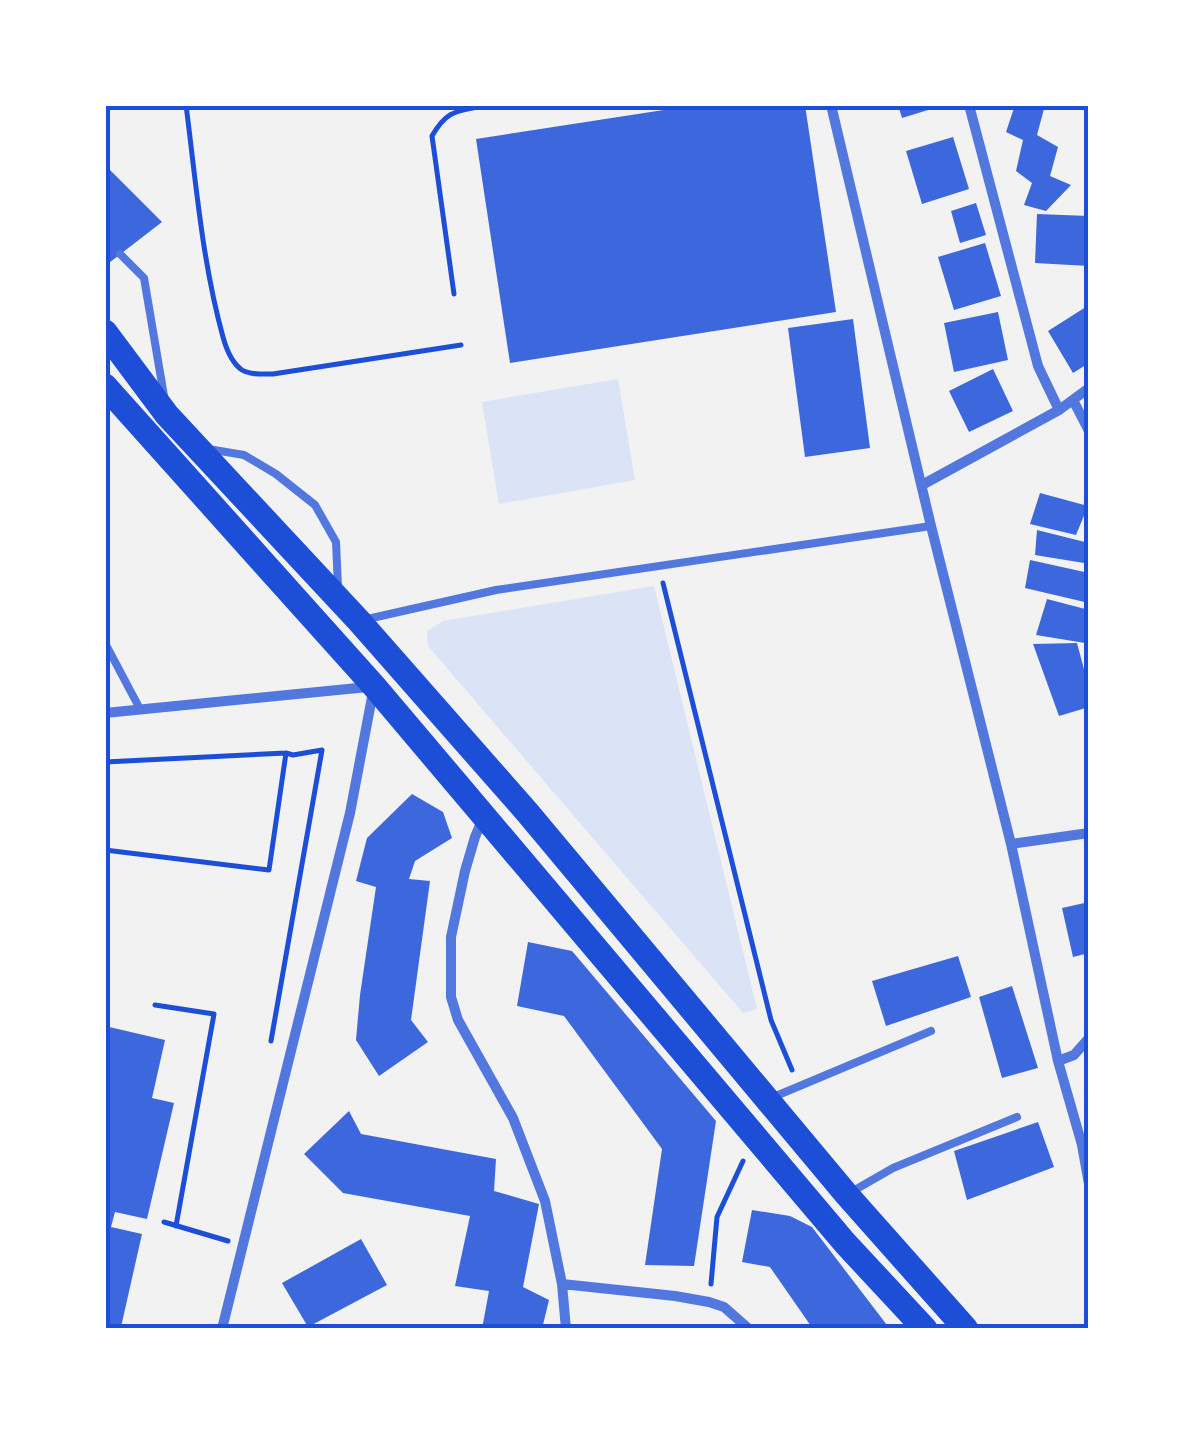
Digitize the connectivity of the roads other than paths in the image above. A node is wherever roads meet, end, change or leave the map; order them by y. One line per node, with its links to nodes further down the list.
1 (831, 105): 12 (street)
2 (969, 105): 8 (street)
3 (120, 254): 9 (lane)
4 (105, 332): 9 (main road)
5 (105, 386): 18 (main road)
6 (1089, 388): 7 (street)
7 (1073, 400): 8 (street); 10 (street)
8 (1060, 410): 12 (street)
9 (167, 415): 11 (main road)
10 (1089, 431)
11 (198, 448): 14 (main road); 14 (lane)
12 (922, 486): 13 (street)
13 (931, 526): 15 (lane); 23 (street)
14 (339, 601): 15 (main road)
15 (359, 621): 17 (main road)
16 (105, 643): 19 (lane)
17 (397, 664): 18 (street); 27 (main road)
18 (374, 686): 19 (street); 21 (main road); 32 (street)
19 (140, 709): 20 (street)
20 (105, 713)
21 (484, 818): 31 (street); 35 (main road)
22 (1089, 833): 23 (street)
23 (1010, 844): 26 (street)
24 (931, 1031): 27 (lane)
25 (1089, 1038): 26 (street)
26 (1058, 1061): 29 (street)
27 (767, 1100): 30 (main road)
28 (1017, 1116): 30 (lane)
29 (1089, 1184)
30 (847, 1194): 36 (main road)
31 (562, 1284): 33 (street); 34 (street)
32 (222, 1329)
33 (566, 1329)
34 (749, 1329)
35 (926, 1329)
36 (966, 1329)

